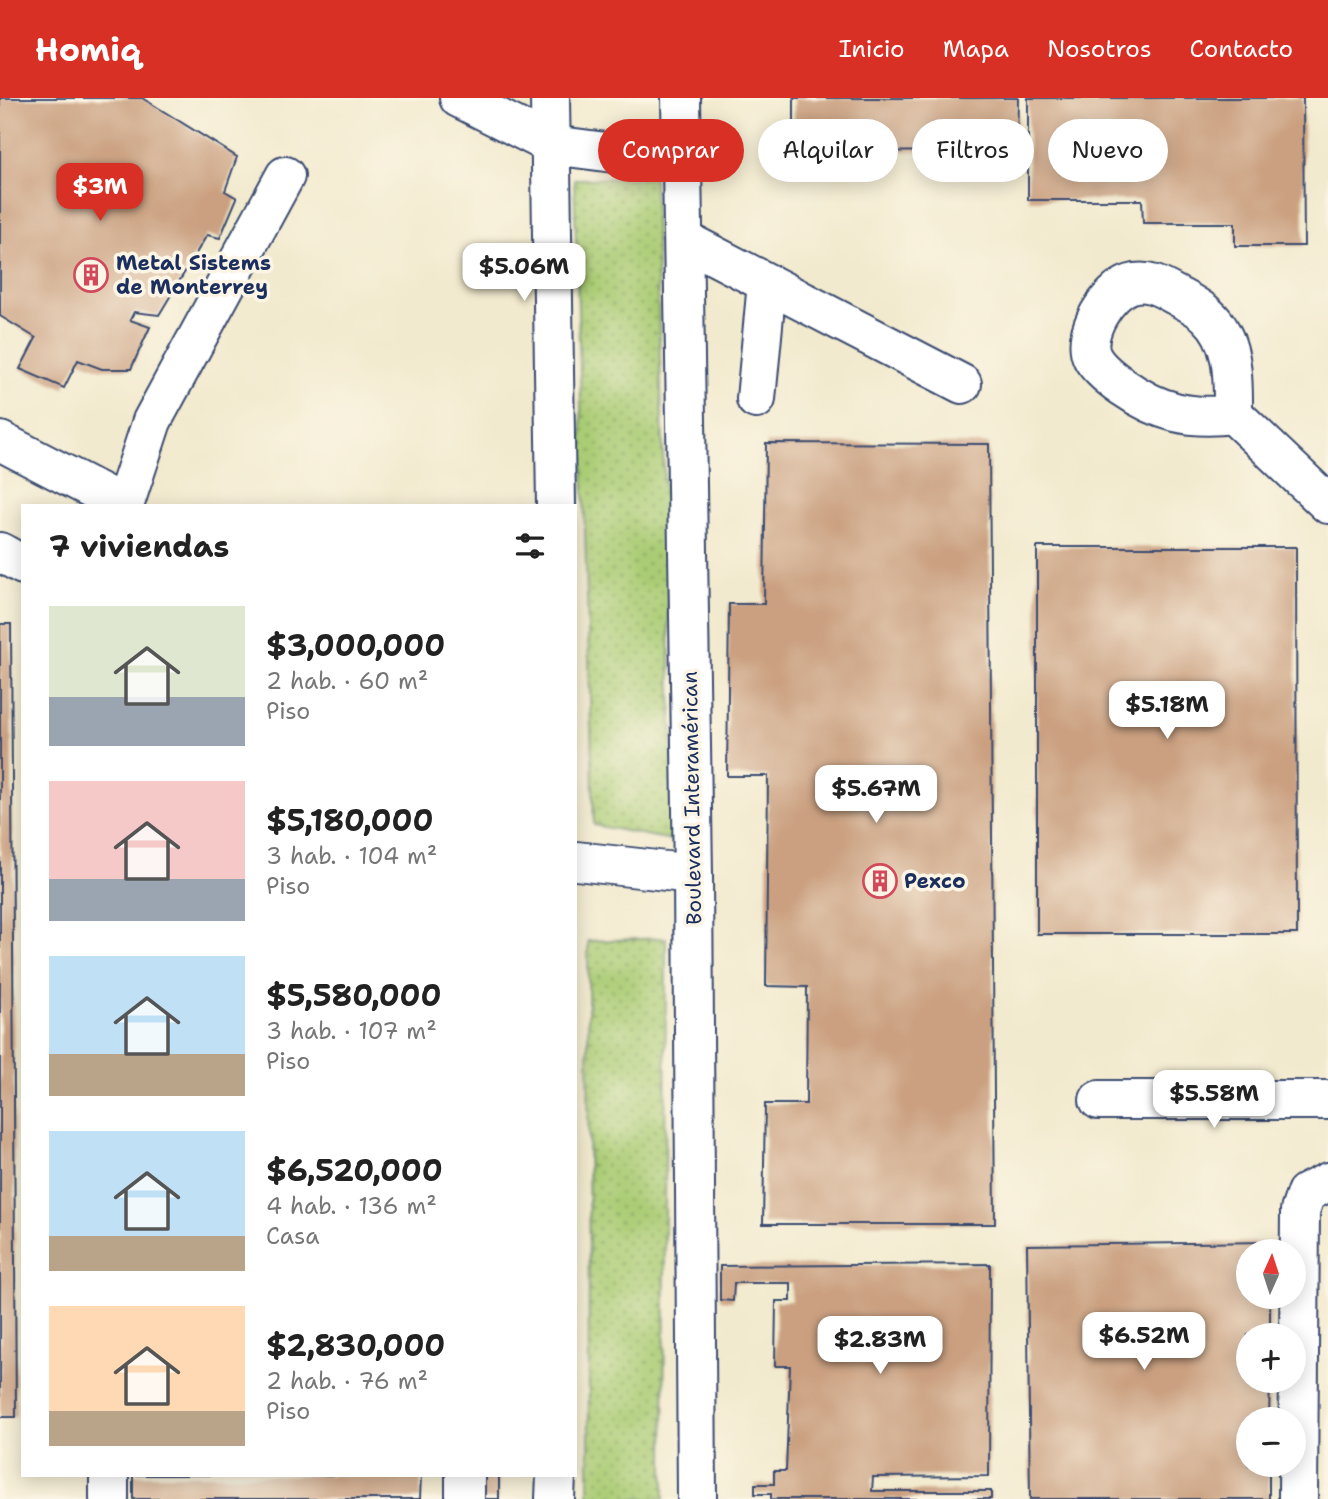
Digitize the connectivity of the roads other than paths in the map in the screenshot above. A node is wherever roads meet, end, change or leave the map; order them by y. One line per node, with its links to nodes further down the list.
1 (459, 98): 5 (street)
2 (550, 98): 5 (street)
3 (680, 98): 4 (street, Boulevard Interamérican)
4 (681, 119)
5 (552, 145): 6 (street); 17 (street)
6 (598, 151)
7 (285, 176): 16 (street)
8 (683, 182): 9 (street, Boulevard Interamérican)
9 (684, 240): 10 (street); 22 (street, Boulevard Interamérican)
10 (766, 283): 11 (street); 12 (street)
11 (962, 384)
12 (756, 399)
13 (1233, 414): 18 (street)
14 (0, 440): 15 (street)
15 (122, 504)
16 (124, 504)
17 (556, 504)
18 (1328, 504)
19 (0, 552): 20 (street)
20 (21, 564)
21 (577, 861): 22 (street)
22 (693, 874): 32 (street, Boulevard Interamérican)
23 (1099, 1100): 24 (street)
24 (1328, 1100)
25 (1328, 1182): 33 (street)
26 (109, 1477): 29 (street)
27 (465, 1477): 30 (street)
28 (556, 1477): 31 (street)
29 (109, 1499)
30 (465, 1499)
31 (555, 1499)
32 (697, 1499)
33 (1298, 1499)

